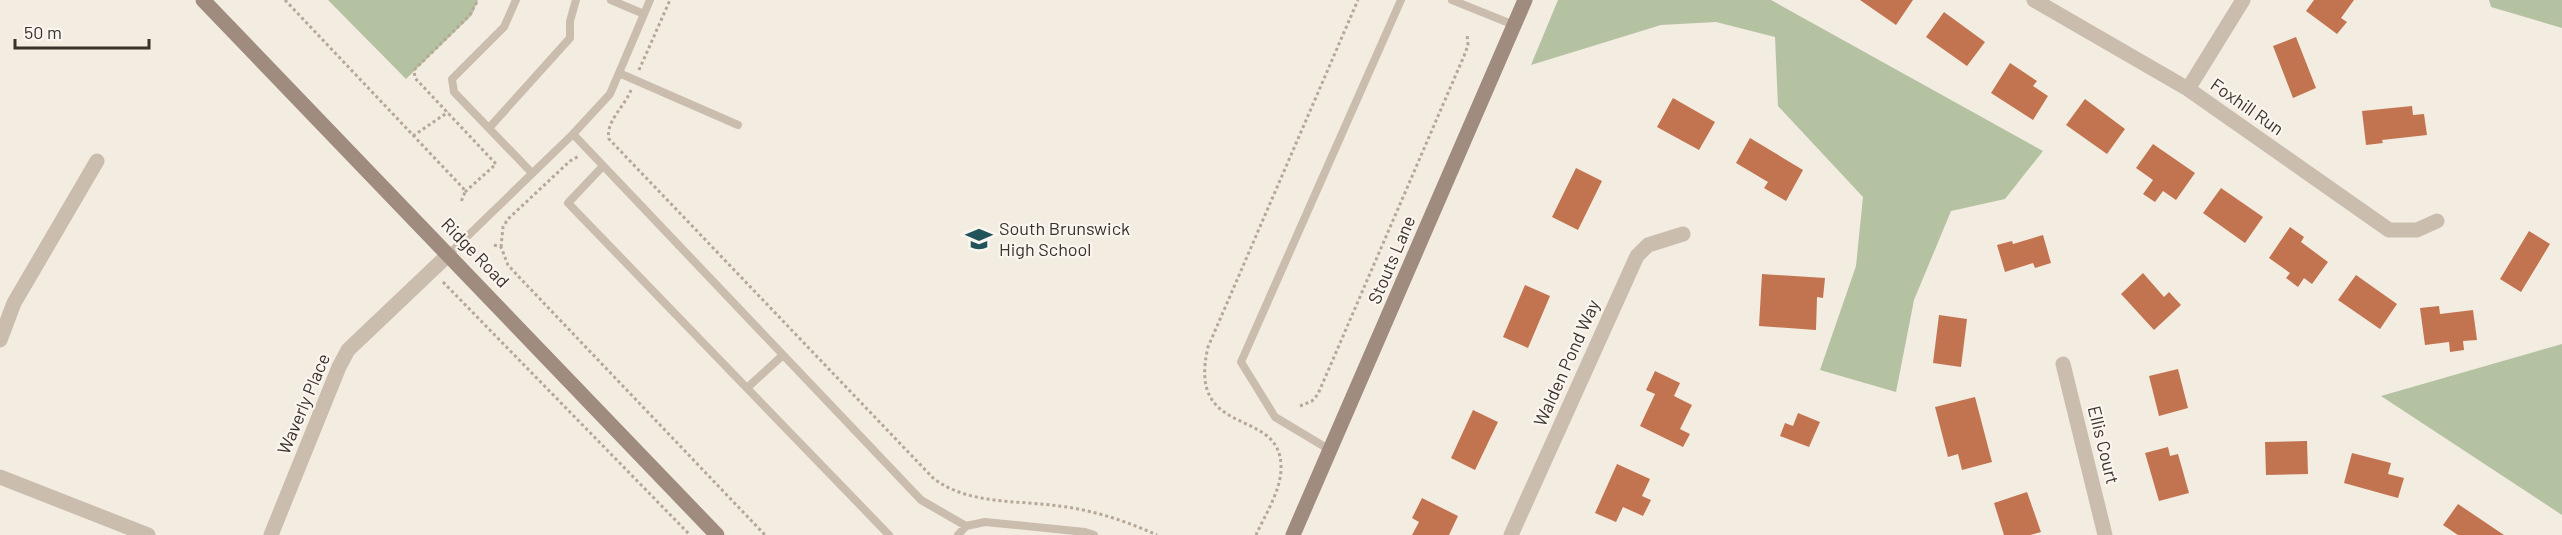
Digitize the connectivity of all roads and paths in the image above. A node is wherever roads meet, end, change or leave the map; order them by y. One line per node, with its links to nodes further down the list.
1 (203, 0): 35 (street, Ridge Road)
2 (285, 0): 25 (path)
3 (516, 0): 23 (lane)
4 (576, 0): 23 (lane)
5 (611, 0): 14 (lane)
6 (650, 0): 14 (lane)
7 (670, 0): 17 (path)
8 (1358, 0): 54 (path)
9 (1401, 0): 42 (lane)
10 (1452, 0): 15 (lane)
11 (1525, 0): 15 (street, Stouts Lane)
12 (2034, 0): 19 (street, Foxhill Run)
13 (2243, 0): 19 (street)
14 (644, 14): 18 (lane)
15 (1515, 25): 42 (street, Stouts Lane)
16 (1467, 34): 41 (path)
17 (646, 55)
18 (619, 73): 22 (lane); 24 (lane)
19 (2188, 89): 31 (street, Foxhill Run)
20 (629, 97): 53 (path)
21 (447, 112): 25 (path)
22 (738, 125)
23 (489, 128): 29 (lane)
24 (573, 134): 28 (lane); 29 (lane)
25 (413, 136): 30 (path)
26 (98, 161): 37 (street)
27 (570, 161): 34 (path)
28 (603, 166): 38 (lane); 40 (lane)
29 (531, 172): 35 (lane)
30 (461, 202)
31 (2437, 221)
32 (1683, 234): 56 (street, Walden Pond Way)
33 (494, 245): 34 (path)
34 (501, 247): 49 (path)
35 (449, 254): 36 (street, Waverly Place); 48 (street, Ridge Road)
36 (431, 270): 46 (street, Waverly Place); 47 (path)
37 (0, 340)
38 (783, 355): 40 (lane); 44 (lane)
39 (2063, 364): 57 (street, Ellis Court)
40 (747, 388): 50 (lane)
41 (1300, 406)
42 (1330, 450): 55 (street, Stouts Lane)
43 (0, 477): 45 (street)
44 (966, 526): 51 (lane); 52 (lane)
45 (148, 535)
46 (270, 535)
47 (690, 535)
48 (717, 535)
49 (765, 535)
50 (889, 535)
51 (958, 535)
52 (1094, 535)
53 (1157, 535)
54 (1256, 535)
55 (1293, 535)
56 (1510, 535)
57 (2105, 535)

